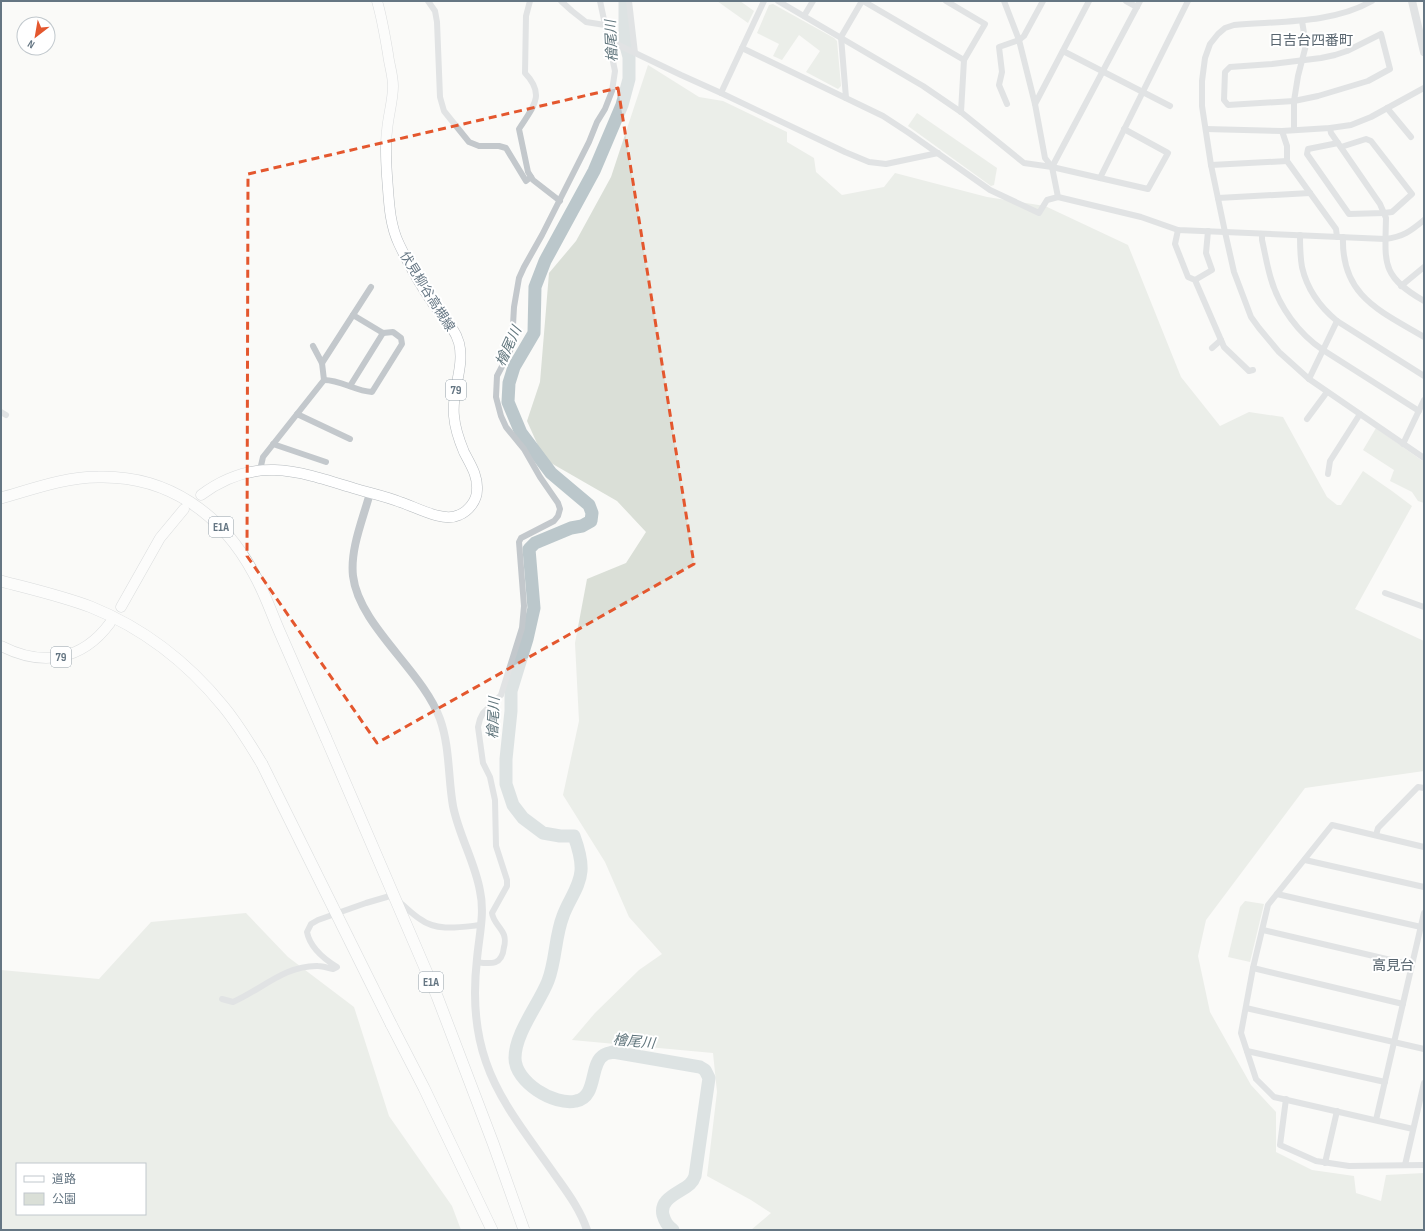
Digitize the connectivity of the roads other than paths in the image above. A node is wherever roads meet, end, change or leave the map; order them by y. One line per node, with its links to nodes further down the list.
1 (378, 1): 101 (main road, 伏見柳谷高槻線 / 79)
2 (428, 1): 54 (street)
3 (530, 1): 54 (street)
4 (561, 1): 22 (street)
5 (600, 1): 22 (street)
6 (629, 1): 29 (street)
7 (764, 1): 26 (street)
8 (778, 1): 20 (street)
9 (813, 1): 20 (street)
10 (863, 1): 23 (street); 30 (street)
11 (946, 1): 30 (street)
12 (1004, 1): 25 (street)
13 (1043, 1): 25 (street)
14 (1089, 1): 28 (street)
15 (1126, 1): 19 (street)
16 (1188, 1): 34 (street)
17 (1372, 1): 21 (street)
18 (1412, 1): 27 (street)
19 (1139, 4): 32 (street)
20 (804, 16): 23 (street)
21 (1302, 21): 31 (street); 45 (street)
22 (605, 25): 24 (street)
23 (841, 37): 36 (street); 42 (street)
24 (608, 40): 29 (street); 59 (street)
25 (1019, 40): 37 (street); 39 (street)
26 (742, 48): 35 (street); 36 (street)
27 (1424, 50)
28 (1063, 51): 32 (street); 39 (street)
29 (635, 53): 35 (street)
30 (964, 60): 42 (street)
31 (1302, 60): 38 (street); 38 (street); 38 (street)
32 (1103, 71): 34 (street); 53 (street)
33 (1424, 88): 41 (street)
34 (1142, 91): 40 (street); 44 (street)
35 (721, 93): 50 (street)
36 (846, 98): 50 (street)
37 (1003, 101)
38 (1294, 101): 46 (street)
39 (1035, 104): 53 (street)
40 (1170, 106)
41 (1387, 108): 43 (street); 48 (street)
42 (961, 112): 53 (street)
43 (1330, 128): 46 (street); 49 (street)
44 (1124, 129): 55 (street); 55 (street)
45 (1206, 129): 47 (street); 52 (street)
46 (1294, 129): 47 (street)
47 (1282, 131): 51 (street)
48 (1411, 137)
49 (1339, 145): 60 (street); 60 (street); 60 (street)
50 (938, 154): 57 (street)
51 (1287, 161): 52 (street); 56 (street)
52 (1211, 165): 58 (street)
53 (1052, 167): 55 (street); 57 (street)
54 (531, 177): 59 (street)
55 (1100, 178)
56 (1310, 193): 58 (street); 67 (street)
57 (1058, 197): 62 (street)
58 (1218, 198): 64 (street)
59 (560, 201): 121 (street)
60 (1384, 213): 68 (street)
61 (1424, 220): 68 (street)
62 (1178, 230): 63 (street); 70 (street)
63 (1208, 231): 64 (street); 70 (street)
64 (1225, 232): 65 (street); 85 (street)
65 (1262, 234): 66 (street); 81 (street)
66 (1300, 235): 67 (street); 75 (street)
67 (1340, 237): 68 (street); 77 (street)
68 (1385, 239): 71 (street)
69 (1424, 267): 71 (street)
70 (1195, 280): 78 (street)
71 (1401, 286): 73 (street)
72 (371, 287): 74 (street)
73 (1424, 301)
74 (353, 315): 76 (street); 82 (street)
75 (1337, 321): 81 (street); 84 (street)
76 (383, 333): 87 (street); 87 (street)
77 (1424, 337)
78 (1221, 340): 80 (street); 83 (street)
79 (313, 346): 82 (street)
80 (1212, 348)
81 (1323, 350): 85 (street); 90 (street)
82 (322, 364): 86 (street)
83 (1253, 370)
84 (1424, 376)
85 (1309, 379): 88 (street)
86 (324, 380): 87 (street); 91 (street)
87 (350, 386)
88 (1327, 392): 92 (street); 93 (street)
89 (1424, 400): 90 (street)
90 (1419, 411): 96 (street)
91 (297, 414): 94 (street); 95 (street)
92 (1360, 414): 96 (street); 100 (street)
93 (1307, 419)
94 (350, 439)
95 (273, 444): 98 (street); 99 (street)
96 (1403, 444): 97 (street)
97 (1424, 458)
98 (326, 462)
99 (260, 470): 101 (main road, 伏見柳谷高槻線 / 79); 102 (main road, 伏見柳谷高槻線 / 79)
100 (1328, 474)
101 (370, 493): 118 (street)
102 (200, 495)
103 (1, 498): 140 (highway, E1A, bridge)
104 (184, 509): 107 (main road)
105 (1, 581): 139 (highway, bridge)
106 (1385, 593): 108 (street)
107 (121, 607)
108 (1424, 609)
109 (110, 623): 110 (main road, 79)
110 (1, 646)
111 (1424, 788): 112 (street)
112 (1376, 835): 113 (street); 114 (street)
113 (1424, 847)
114 (1305, 860): 115 (street); 116 (street)
115 (1424, 888)
116 (1277, 894): 119 (street); 120 (street)
117 (1424, 913): 119 (street)
118 (481, 925): 121 (street); 124 (street)
119 (1421, 927): 122 (street)
120 (1262, 930): 122 (street); 123 (street)
121 (476, 962): 141 (street)
122 (1412, 965): 125 (street)
123 (1253, 968): 125 (street); 126 (street)
124 (222, 999)
125 (1403, 1004): 127 (street)
126 (1246, 1008): 127 (street); 129 (street)
127 (1394, 1042): 128 (street); 130 (street)
128 (1424, 1048)
129 (1247, 1051): 130 (street); 132 (street)
130 (1385, 1082): 134 (street)
131 (1424, 1083): 135 (street)
132 (1286, 1099): 133 (street); 136 (street)
133 (1338, 1111): 134 (street); 136 (street)
134 (1376, 1120): 135 (street)
135 (1414, 1129): 137 (street)
136 (1325, 1163): 137 (street)
137 (1405, 1165): 138 (street)
138 (1424, 1165)
139 (492, 1230)
140 (524, 1230)
141 (587, 1230)

